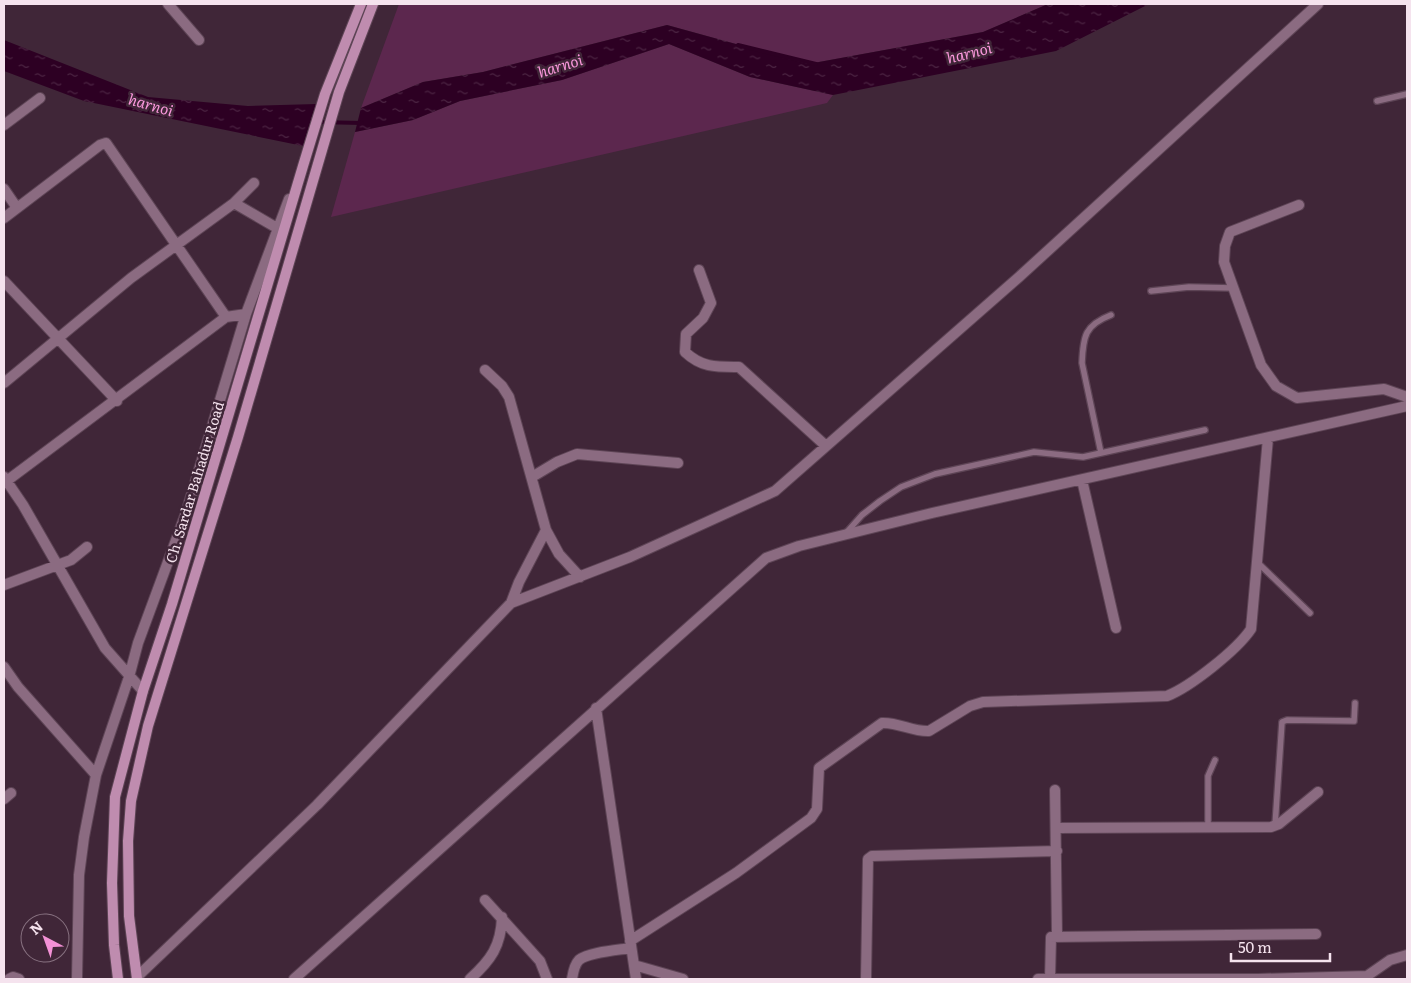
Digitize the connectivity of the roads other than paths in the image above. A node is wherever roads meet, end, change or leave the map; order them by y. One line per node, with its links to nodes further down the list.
1 (168, 4): 5 (street)
2 (361, 4): 10 (main road, Ch. Sardar Bahadur Road)
3 (373, 4): 74 (main road, Ch. Sardar Bahadur Road)
4 (1318, 4): 34 (street)
5 (199, 40)
6 (1407, 94): 8 (lane)
7 (40, 98): 9 (street)
8 (1377, 101)
9 (4, 125)
10 (303, 166): 17 (street); 52 (main road, Ch. Sardar Bahadur Road)
11 (254, 183): 13 (street)
12 (4, 189): 15 (street)
13 (234, 203): 17 (street); 18 (street)
14 (1299, 205): 21 (street)
15 (17, 208): 16 (street); 18 (street)
16 (4, 218)
17 (277, 228): 23 (street)
18 (177, 245): 25 (street); 26 (street)
19 (700, 270): 34 (street)
20 (4, 281): 26 (street)
21 (1233, 288): 22 (lane); 29 (street)
22 (1152, 291)
23 (246, 314): 25 (street); 51 (street)
24 (1111, 316): 35 (lane)
25 (226, 318): 30 (street)
26 (59, 338): 28 (street); 30 (street)
27 (486, 370): 37 (street)
28 (4, 383)
29 (1407, 396)
30 (117, 400): 38 (street)
31 (1407, 406): 33 (street)
32 (1205, 430): 35 (lane)
33 (1268, 438): 39 (street); 43 (street)
34 (826, 446): 45 (street)
35 (1101, 453): 41 (lane)
36 (678, 463): 37 (street)
37 (532, 477): 40 (street)
38 (5, 480): 44 (street)
39 (1082, 480): 41 (street); 49 (street)
40 (546, 530): 45 (street); 47 (street)
41 (844, 535): 54 (street)
42 (88, 547): 44 (street)
43 (1256, 560): 48 (lane); 67 (street)
44 (57, 563): 46 (street); 51 (street)
45 (580, 577): 47 (street)
46 (4, 585)
47 (511, 602): 74 (street)
48 (1310, 613)
49 (1116, 628)
50 (4, 667): 56 (street)
51 (129, 677): 52 (street); 56 (street)
52 (143, 691): 73 (main road, Ch. Sardar Bahadur Road)
53 (1355, 703): 59 (lane)
54 (596, 708): 67 (street); 75 (street)
55 (1215, 760): 61 (lane)
56 (96, 775): 72 (street)
57 (1055, 790): 60 (street)
58 (1318, 792): 59 (street)
59 (1275, 826): 61 (street)
60 (1056, 828): 61 (street); 62 (street)
61 (1208, 828)
62 (1057, 851): 66 (street); 81 (street)
63 (486, 900): 64 (street)
64 (502, 918): 76 (street); 77 (street)
65 (1316, 934): 66 (street)
66 (1057, 936): 83 (street)
67 (631, 944): 69 (street); 78 (street)
68 (1407, 956): 84 (street)
69 (634, 965): 79 (street); 80 (street)
70 (9, 979): 71 (street)
71 (19, 979)
72 (77, 979)
73 (118, 979)
74 (136, 979)
75 (294, 979)
76 (470, 979)
77 (547, 979)
78 (572, 979)
79 (636, 979)
80 (683, 979)
81 (866, 979)
82 (1038, 979): 83 (street)
83 (1050, 979): 84 (street)
84 (1061, 979)

